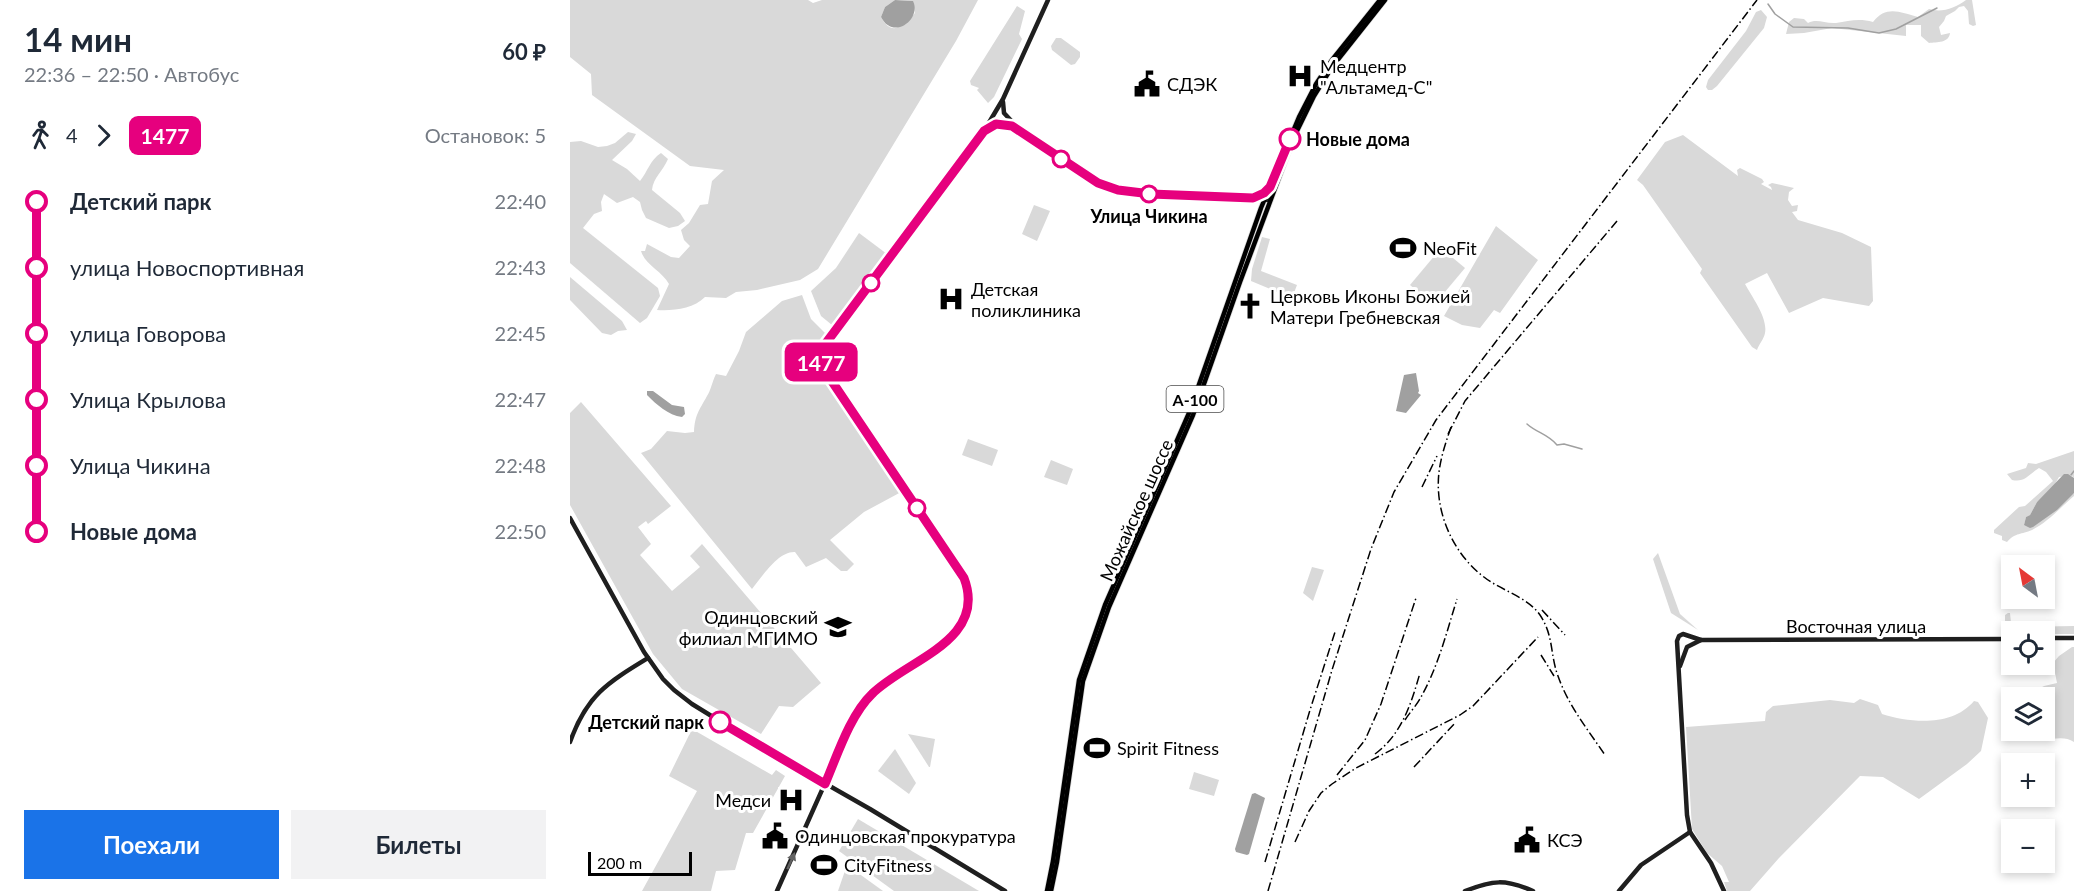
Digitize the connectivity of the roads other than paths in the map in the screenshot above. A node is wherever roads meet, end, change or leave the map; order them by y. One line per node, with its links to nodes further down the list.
1 (1048, 0): 4 (main road)
2 (1380, 0): 10 (main road, Можайское шоссе / А-100)
3 (1385, 0): 12 (main road, Можайское шоссе / А-100)
4 (1003, 99): 5 (main road); 6 (main road)
5 (1004, 114): 6 (main road); 7 (main road); 8 (main road)
6 (994, 115): 7 (main road); 9 (main road)
7 (1000, 124): 8 (main road); 9 (main road)
8 (1019, 129): 11 (main road)
9 (984, 131): 25 (main road)
10 (1270, 187): 11 (main road); 12 (main road, Можайское шоссе / А-100)
11 (1253, 198): 12 (main road)
12 (1267, 199): 29 (main road, Можайское шоссе / А-100)
13 (570, 518): 21 (main road)
14 (1690, 636): 18 (main road, Восточная улица); 19 (main road); 20 (main road)
15 (2055, 638): 16 (main road)
16 (2074, 638)
17 (2001, 639): 18 (main road, Восточная улица)
18 (1701, 640): 20 (main road, Восточная улица)
19 (1678, 643): 20 (main road); 22 (main road)
20 (1688, 646): 22 (main road)
21 (648, 658): 23 (main road); 25 (main road)
22 (1680, 666): 26 (main road)
23 (572, 735): 24 (main road)
24 (570, 742)
25 (825, 784): 27 (main road, one-way to 25); 28 (main road)
26 (1690, 832): 32 (main road); 33 (main road)
27 (777, 891)
28 (1005, 891)
29 (1049, 891)
30 (1465, 891): 31 (main road)
31 (1533, 891)
32 (1619, 891)
33 (1724, 891)

